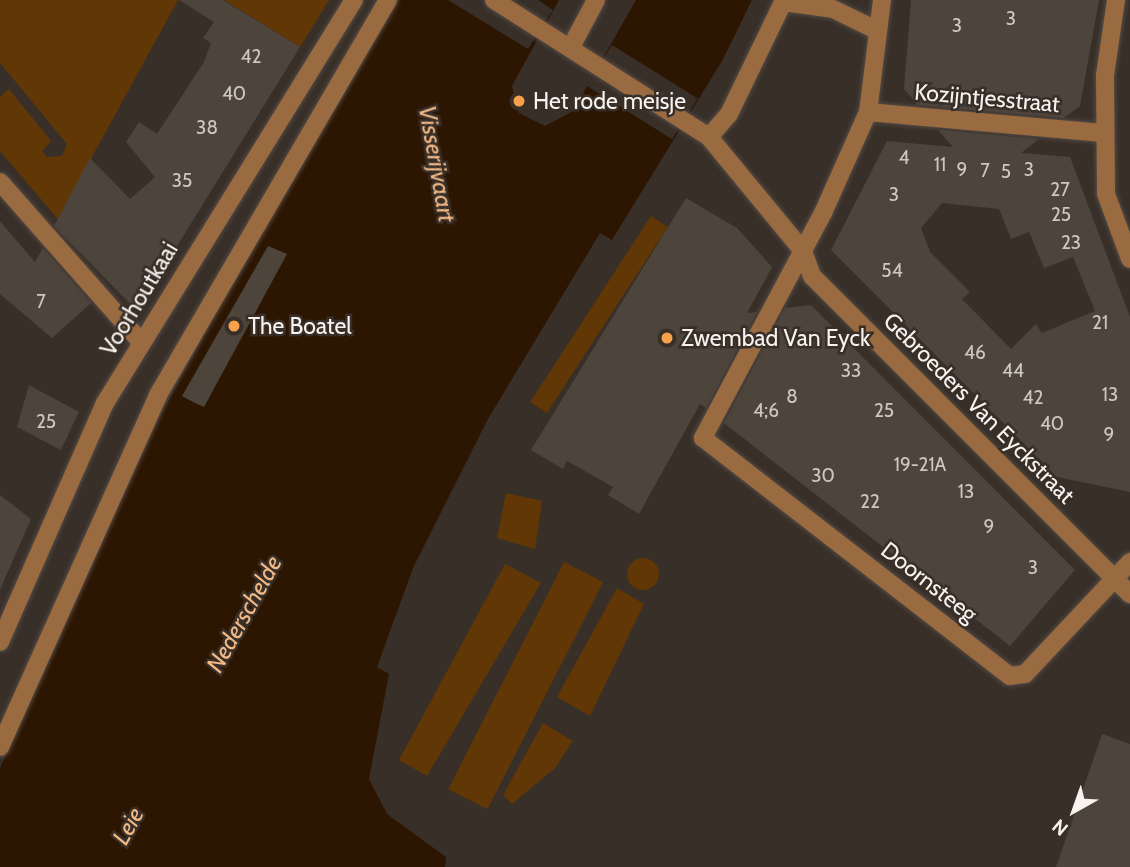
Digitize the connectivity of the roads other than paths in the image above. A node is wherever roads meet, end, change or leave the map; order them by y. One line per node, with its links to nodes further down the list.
1 (354, 0): 16 (street, Voorhoutkaai)
2 (388, 0): 21 (street)
3 (494, 0): 9 (street, Gebroeders Van Eyckstraat)
4 (596, 0): 9 (street)
5 (882, 0): 8 (street)
6 (1116, 0): 11 (street)
7 (784, 1): 8 (street); 12 (street)
8 (874, 29): 10 (street)
9 (571, 47): 12 (street, Gebroeders Van Eyckstraat)
10 (868, 112): 11 (street, Kozijntjesstraat); 14 (street)
11 (1103, 132): 15 (street)
12 (709, 137): 14 (street, Gebroeders Van Eyckstraat)
13 (0, 183): 16 (street)
14 (803, 251): 18 (street, Gebroeders Van Eyckstraat); 18 (street, Doornsteeg)
15 (1130, 259)
16 (141, 342): 20 (street, Voorhoutkaai)
17 (1130, 562): 18 (street, Doornsteeg)
18 (1116, 580): 19 (street, Gebroeders Van Eyckstraat)
19 (1130, 594)
20 (0, 642)
21 (0, 747)

